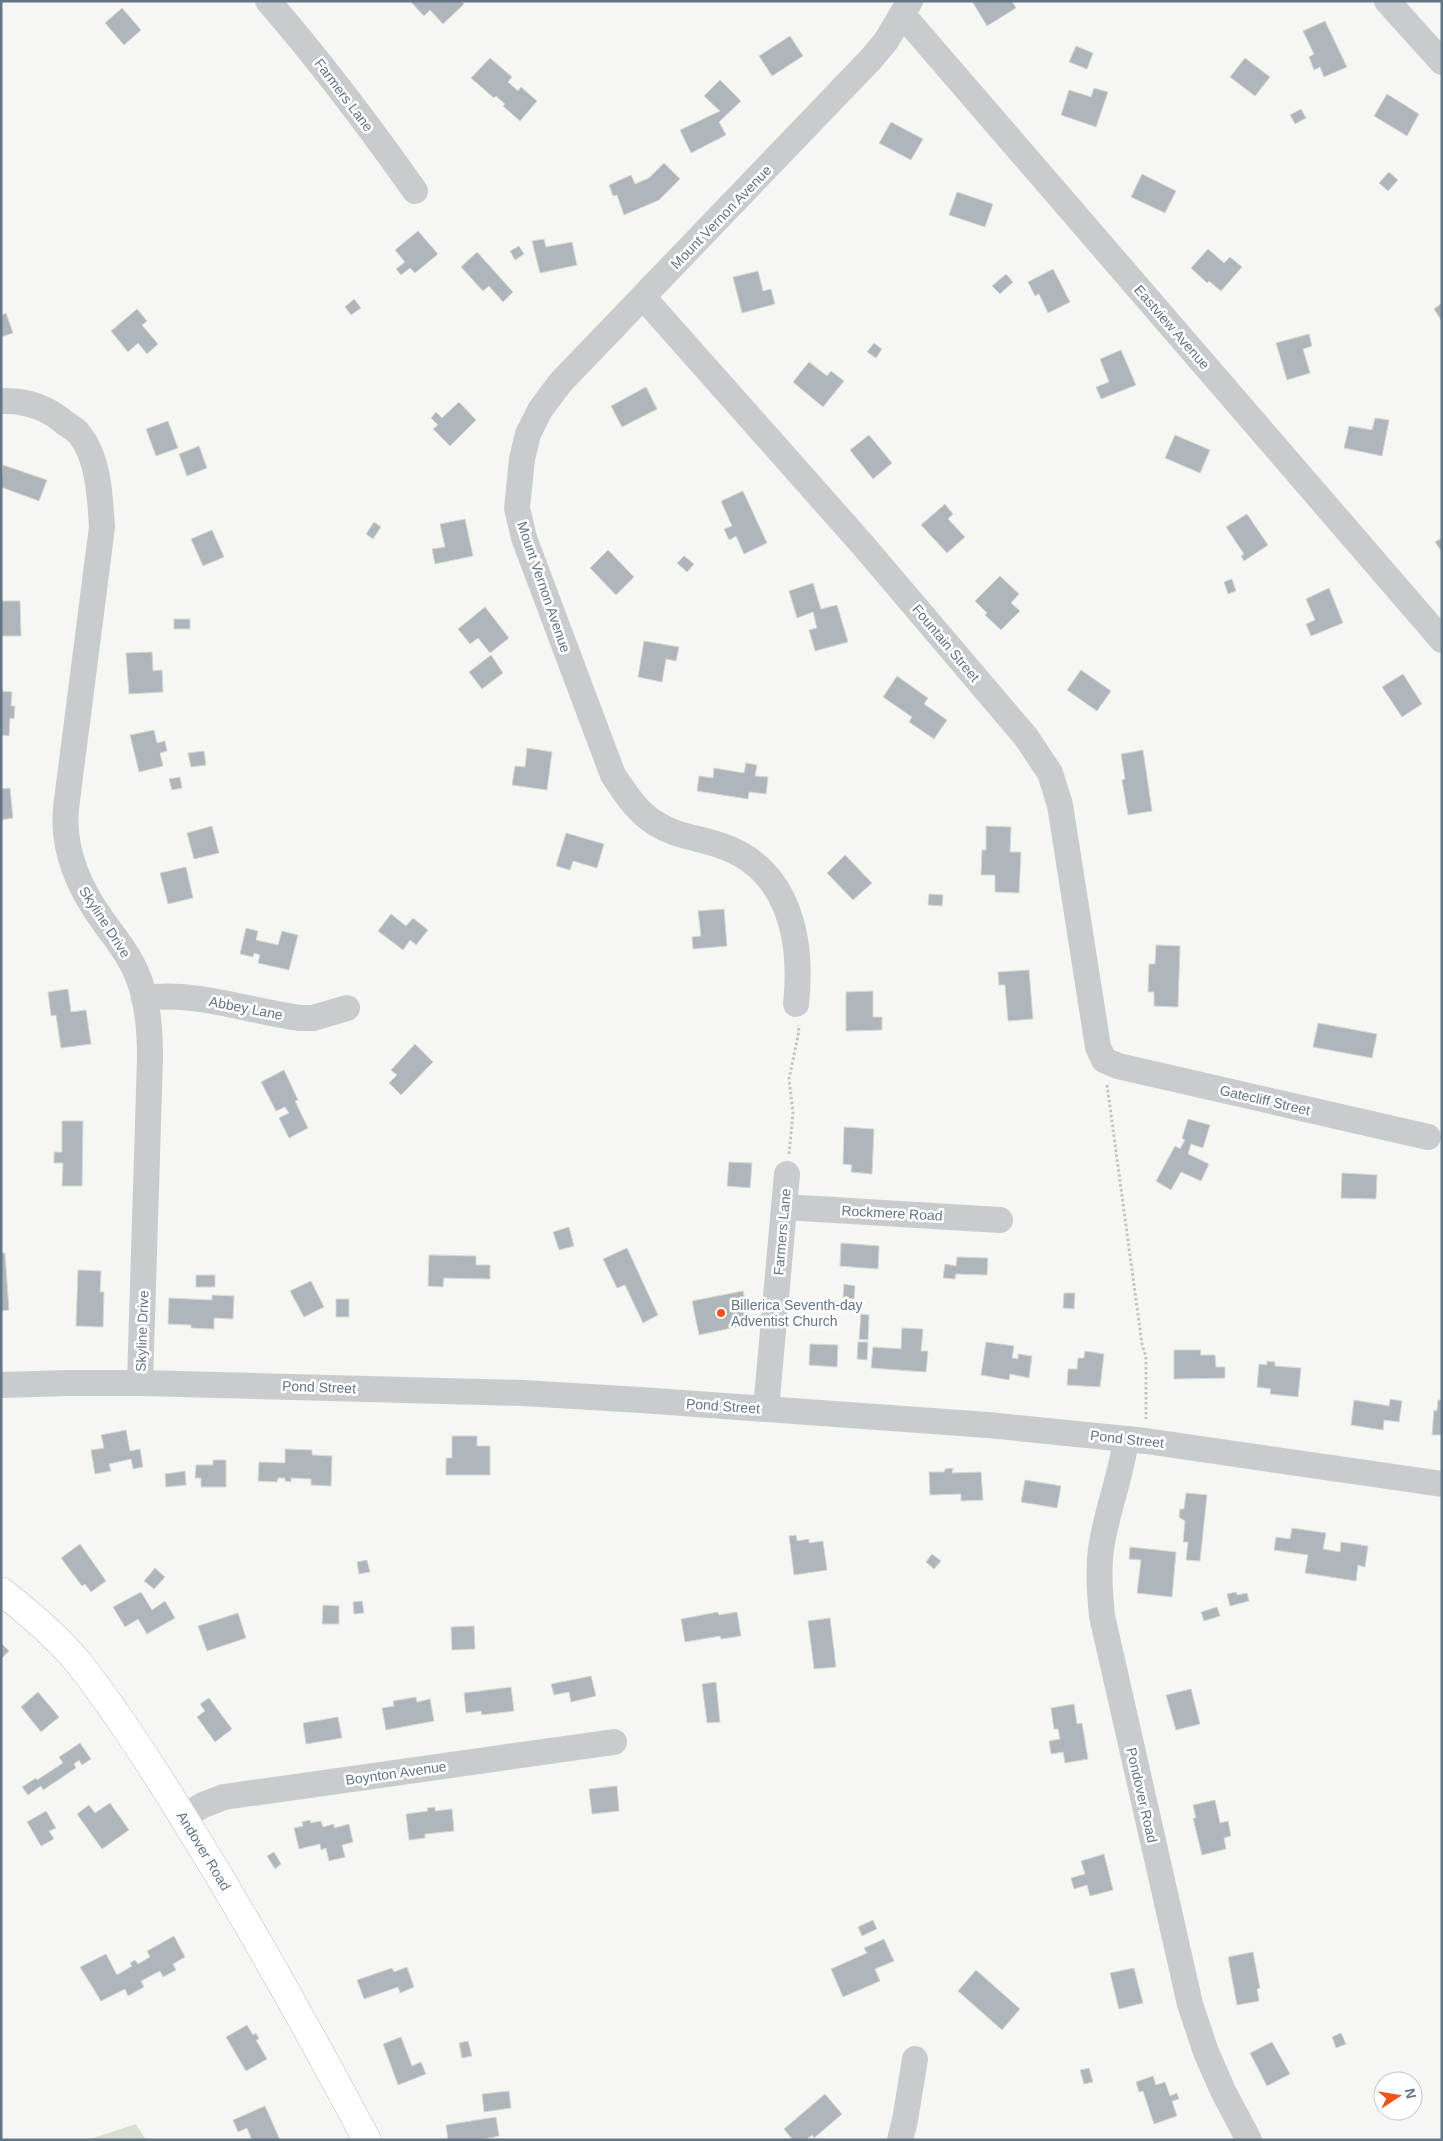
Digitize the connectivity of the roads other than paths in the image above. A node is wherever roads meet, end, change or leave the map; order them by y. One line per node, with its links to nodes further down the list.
1 (268, 1): 5 (street, Farmers Lane)
2 (1387, 1): 4 (street)
3 (906, 8): 6 (street, Mount Vernon Avenue); 8 (street, Eastview Avenue)
4 (1442, 62)
5 (415, 191)
6 (643, 298): 10 (street, Mount Vernon Avenue); 12 (street, Fountain Street)
7 (1, 401): 9 (street, Skyline Drive)
8 (1442, 640)
9 (144, 998): 11 (street, Abbey Lane); 17 (street, Skyline Drive)
10 (796, 1004)
11 (347, 1008)
12 (1104, 1060): 13 (street, Gatecliff Street)
13 (1428, 1137)
14 (787, 1174): 15 (street, Farmers Lane)
15 (784, 1207): 16 (street, Rockmere Road); 19 (street, Farmers Lane)
16 (1000, 1220)
17 (140, 1383): 18 (street, Pond Street); 19 (street, Pond Street)
18 (1, 1385)
19 (766, 1409): 20 (street, Pond Street)
20 (1136, 1440): 21 (street, Pond Street); 28 (street, Pondover Road)
21 (1442, 1484)
22 (1, 1591): 24 (main road, Andover Road)
23 (614, 1742): 24 (street, Boynton Avenue)
24 (183, 1817): 26 (main road, Andover Road)
25 (915, 2059): 27 (street)
26 (368, 2140)
27 (900, 2140)
28 (1249, 2140)

